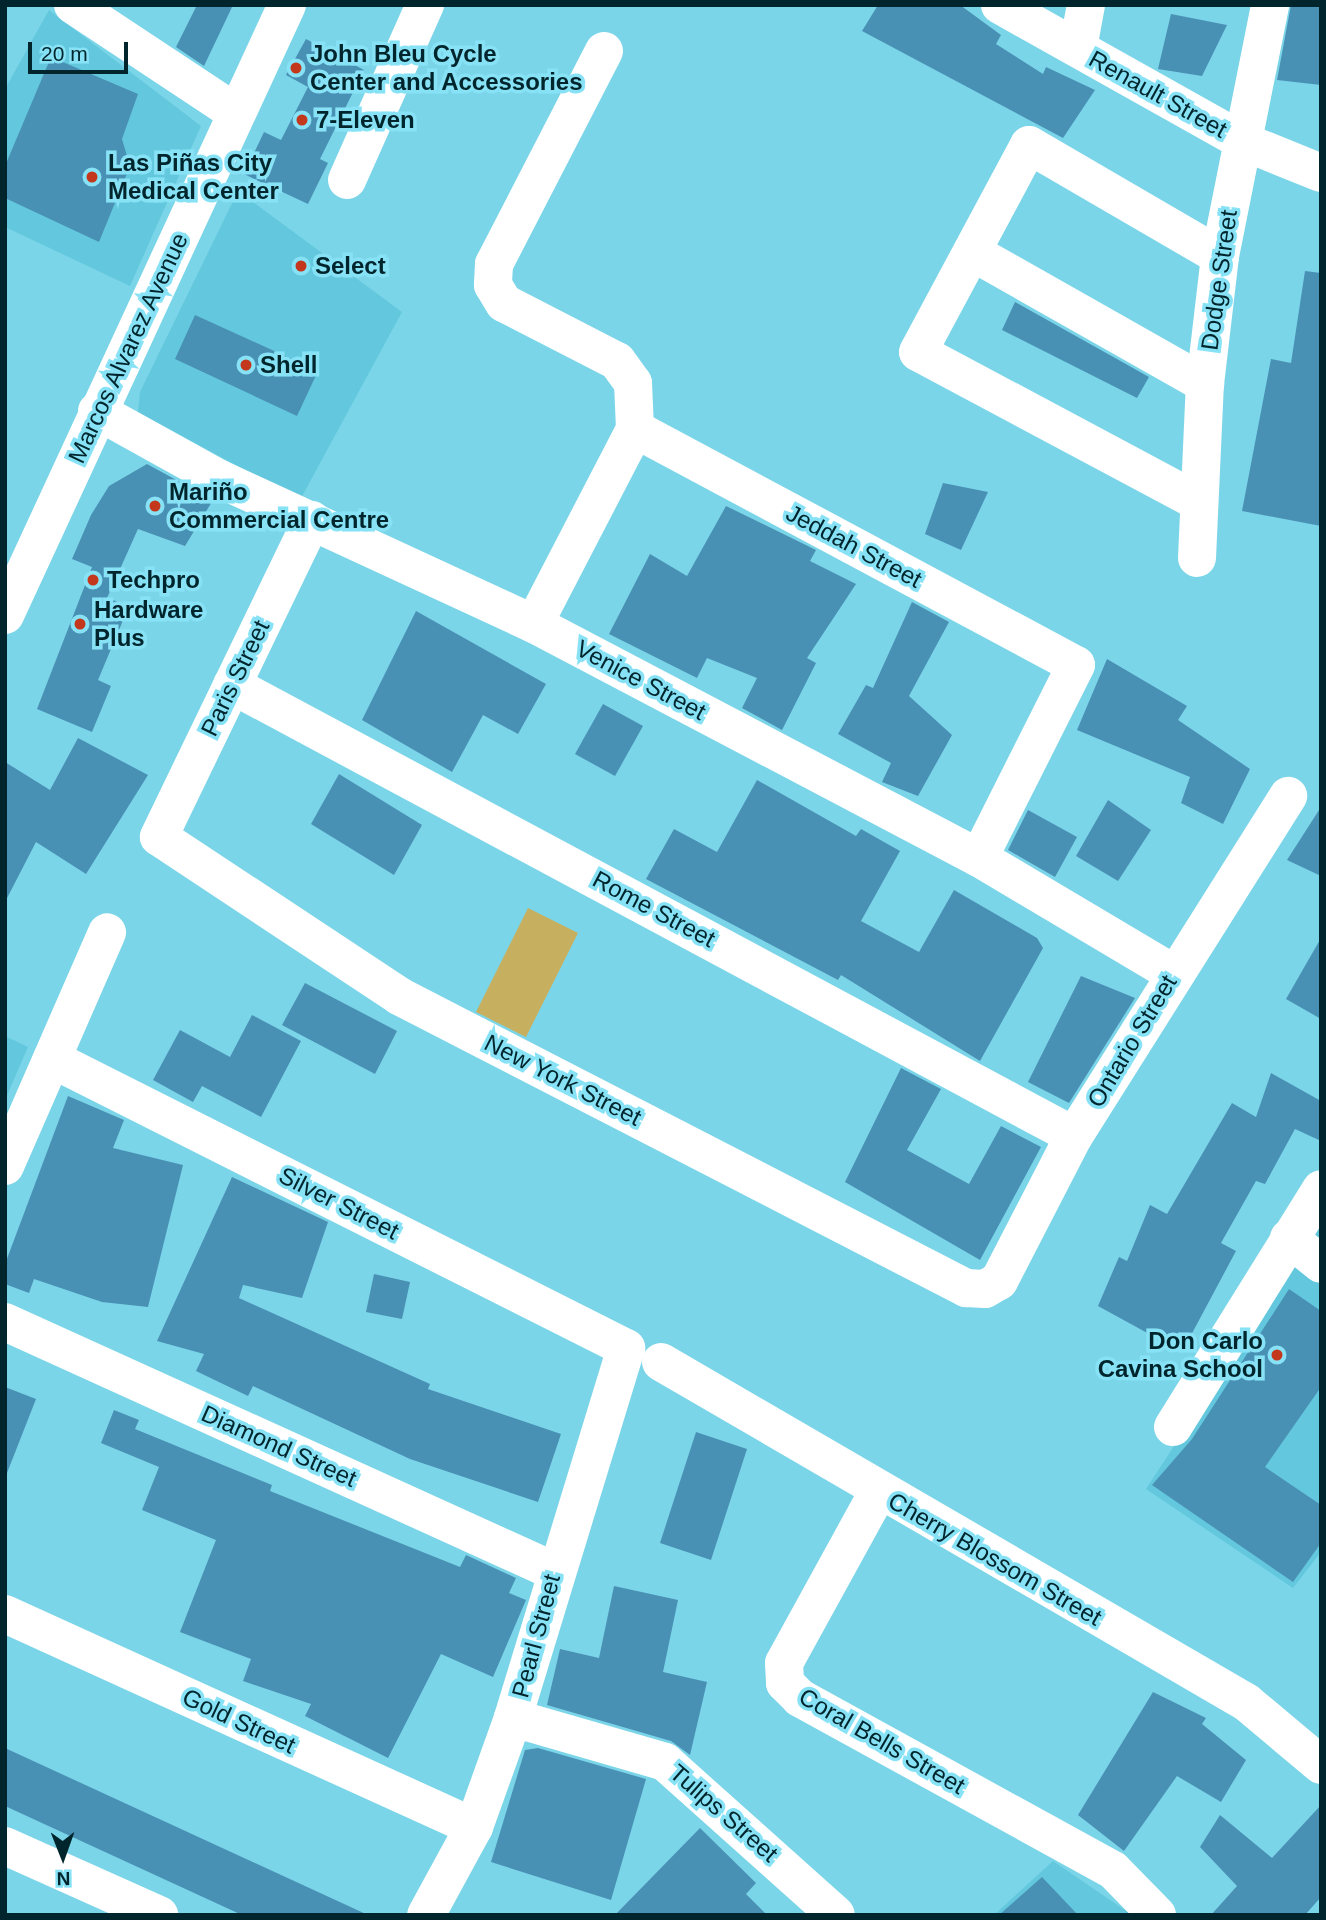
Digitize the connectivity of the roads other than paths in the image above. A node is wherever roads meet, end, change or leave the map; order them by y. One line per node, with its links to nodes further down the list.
1 (73, 5): 9 (street)
2 (287, 5): 9 (street, Marcos Alvarez Avenue)
3 (1000, 5): 7 (street, Renault Street)
4 (1086, 5): 7 (street)
5 (1270, 5): 10 (street, Dodge Street)
6 (415, 8): 12 (street)
7 (1078, 48): 10 (street, Renault Street)
8 (604, 51): 17 (street)
9 (236, 113): 16 (street, Marcos Alvarez Avenue)
10 (1241, 141): 11 (street, Renault Street); 14 (street, Dodge Street)
11 (1321, 173)
12 (347, 180)
13 (972, 252): 14 (street); 15 (street); 18 (street)
14 (1220, 256): 15 (street, Dodge Street)
15 (1205, 384): 18 (street, Dodge Street)
16 (97, 411): 19 (street, Venice Street); 21 (street, Marcos Alvarez Avenue)
17 (635, 429): 22 (street); 26 (street, Jeddah Street)
18 (1197, 501): 20 (street, Dodge Street)
19 (312, 520): 22 (street, Venice Street); 23 (street, Paris Street)
20 (1198, 558)
21 (5, 614)
22 (534, 624): 26 (street, Venice Street)
23 (232, 685): 25 (street, Paris Street); 30 (street, Rome Street)
24 (1287, 796): 28 (street, Ontario Street)
25 (159, 837): 35 (street, New York Street)
26 (979, 858): 28 (street, Venice Street)
27 (107, 932): 29 (street)
28 (1173, 973): 30 (street, Ontario Street)
29 (52, 1059): 31 (street); 37 (street, Silver Street)
30 (1073, 1136): 35 (street, Ontario Street)
31 (5, 1166)
32 (1321, 1189): 33 (street)
33 (1289, 1238): 34 (street); 39 (street)
34 (1321, 1264)
35 (985, 1289)
36 (5, 1322): 41 (street, Diamond Street)
37 (626, 1348): 41 (street, Pearl Street)
38 (661, 1363): 40 (street, Cherry Blossom Street)
39 (1173, 1427)
40 (878, 1492): 44 (street, Cherry Blossom Street); 50 (street, Coral Bells Street)
41 (554, 1571): 43 (street, Pearl Street)
42 (5, 1614): 45 (street, Gold Street)
43 (513, 1718): 45 (street, Pearl Street); 49 (street, Tulips Street)
44 (1321, 1766)
45 (474, 1827): 48 (street, Pearl Street)
46 (5, 1846): 47 (street)
47 (159, 1915)
48 (426, 1915)
49 (836, 1915)
50 (1157, 1915)

